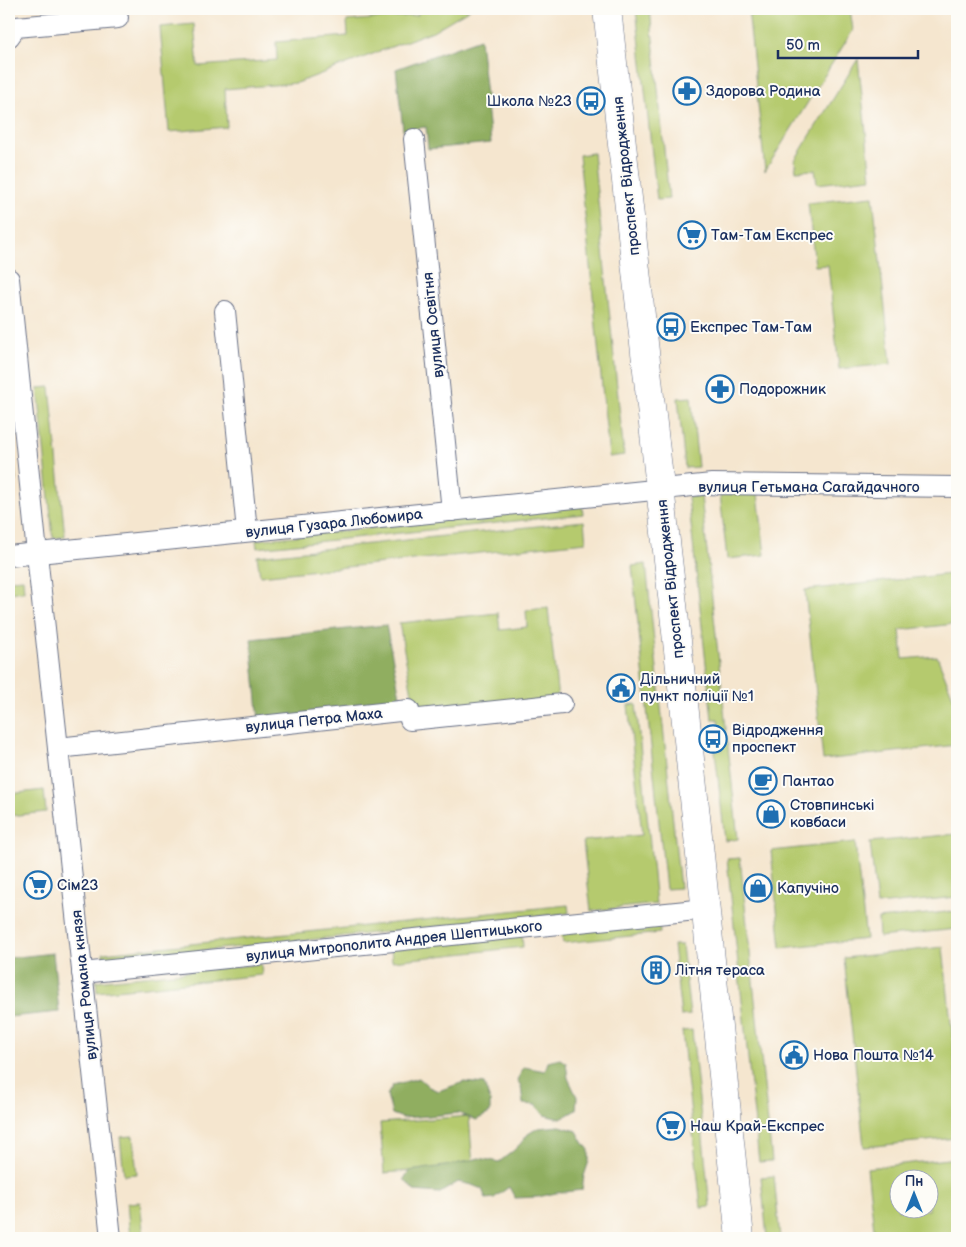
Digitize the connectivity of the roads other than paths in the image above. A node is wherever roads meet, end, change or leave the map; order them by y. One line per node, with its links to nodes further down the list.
1 (607, 9): 8 (main road, проспект Відродження)
2 (118, 18): 3 (street)
3 (9, 37)
4 (414, 139): 9 (street, вулиця Освітня)
5 (9, 279): 11 (street, вулиця Романа князя)
6 (224, 311): 10 (street)
7 (957, 487): 8 (street, вулиця Гетьмана Сагайдачного)
8 (660, 490): 9 (street, вулиця Гузара Любомира); 15 (main road, проспект Відродження)
9 (452, 511): 10 (street, вулиця Гузара Любомира)
10 (247, 531): 11 (street, вулиця Гузара Любомира)
11 (37, 553): 12 (street, вулиця Гузара Любомира); 14 (street, вулиця Романа князя)
12 (9, 556)
13 (562, 704): 14 (street, вулиця Петра Маха)
14 (58, 748): 16 (street, вулиця Романа князя)
15 (706, 909): 16 (street, вулиця Митрополита Андрея Шептицького); 18 (main road, проспект Відродження)
16 (82, 973): 17 (street, вулиця Романа князя)
17 (111, 1238)
18 (740, 1238)

